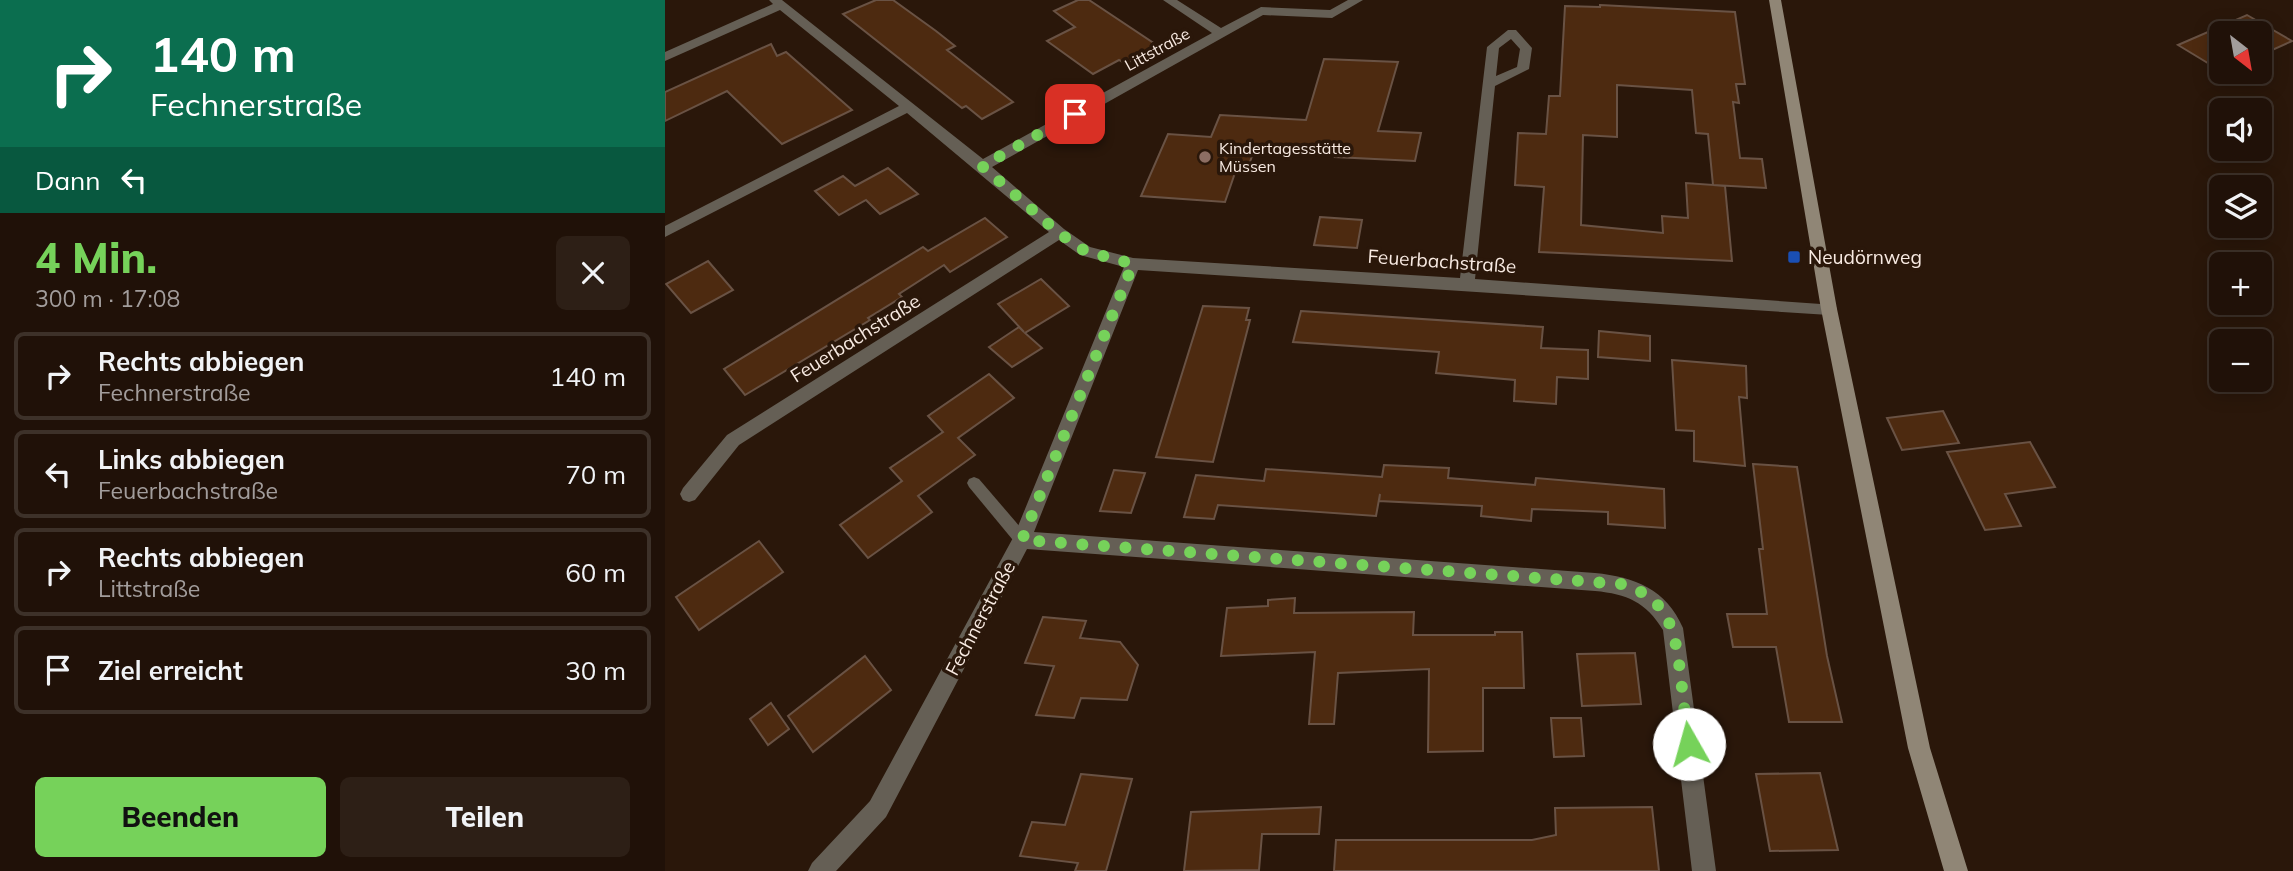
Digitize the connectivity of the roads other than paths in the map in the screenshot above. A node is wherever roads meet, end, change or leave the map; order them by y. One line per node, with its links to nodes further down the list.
1 (1169, 0): 5 (street)
2 (1357, 0): 5 (street, Littstraße)
3 (1775, 0): 14 (street)
4 (778, 3): 6 (street, Feuerbachstraße); 8 (street, Feuerbachstraße)
5 (1221, 33): 9 (street, Littstraße)
6 (665, 57)
7 (1489, 84): 13 (street)
8 (908, 107): 9 (street, Feuerbachstraße); 10 (street)
9 (982, 166): 11 (street, Feuerbachstraße)
10 (665, 232)
11 (1059, 233): 12 (street, Feuerbachstraße); 16 (street, Feuerbachstraße)
12 (1133, 264): 13 (street, Feuerbachstraße); 17 (street, Fechnerstraße)
13 (1467, 284): 14 (street, Feuerbachstraße)
14 (1829, 309): 20 (street)
15 (974, 484): 17 (lane)
16 (689, 494)
17 (1022, 540): 18 (street, Fechnerstraße); 19 (street)
18 (820, 871)
19 (1704, 871)
20 (1956, 871)

